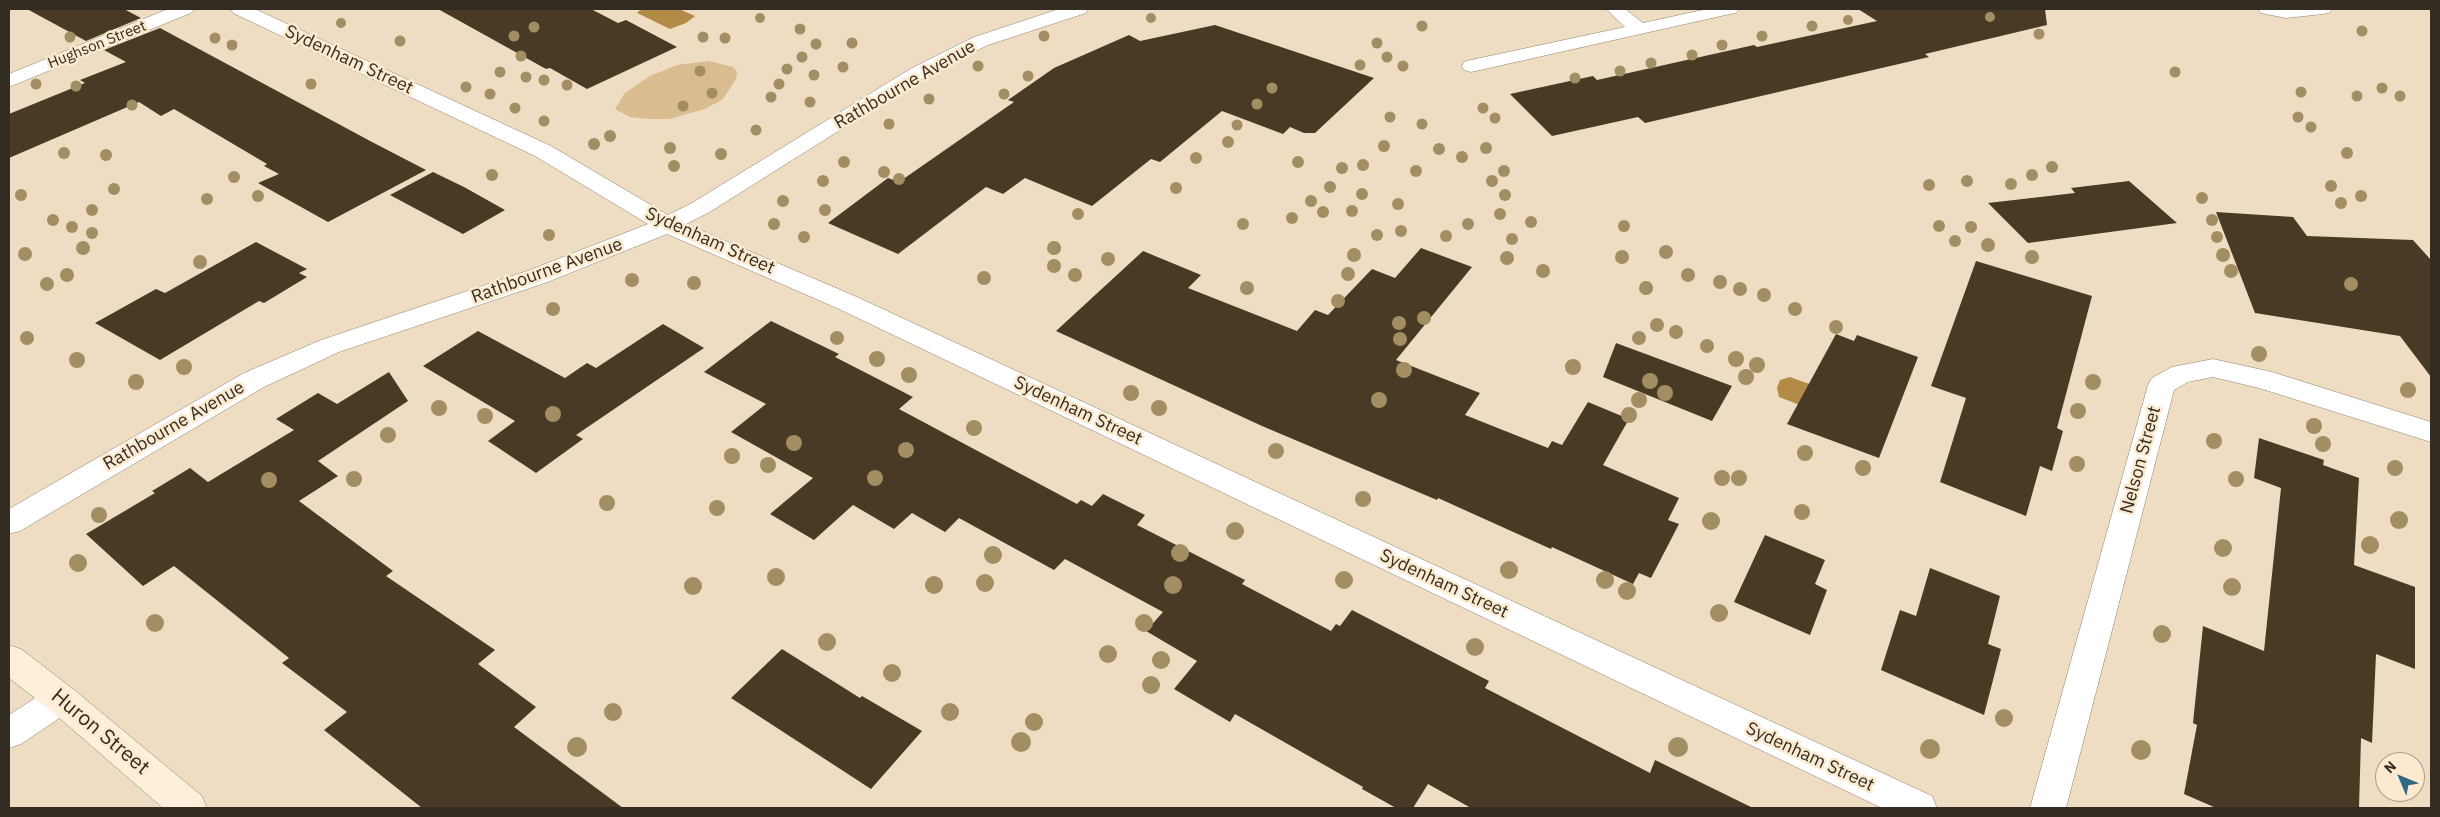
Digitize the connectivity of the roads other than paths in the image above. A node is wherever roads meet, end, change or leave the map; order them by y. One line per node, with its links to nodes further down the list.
1 (184, 9): 10 (street, Hughson Street)
2 (240, 9): 11 (street, Sydenham Street)
3 (1080, 9): 11 (street, Rathbourne Avenue)
4 (1615, 9): 8 (lane)
5 (1730, 9): 8 (lane)
6 (2267, 9): 7 (lane)
7 (2323, 9)
8 (1639, 29): 9 (lane)
9 (1471, 66)
10 (9, 81)
11 (667, 224): 13 (street, Rathbourne Avenue); 18 (street, Sydenham Street)
12 (2431, 432): 19 (street, Nelson Street)
13 (9, 522)
14 (9, 659): 15 (main road, Huron Street)
15 (61, 699): 16 (street); 17 (main road, Huron Street)
16 (9, 733)
17 (189, 808)
18 (1919, 808)
19 (2048, 808)

